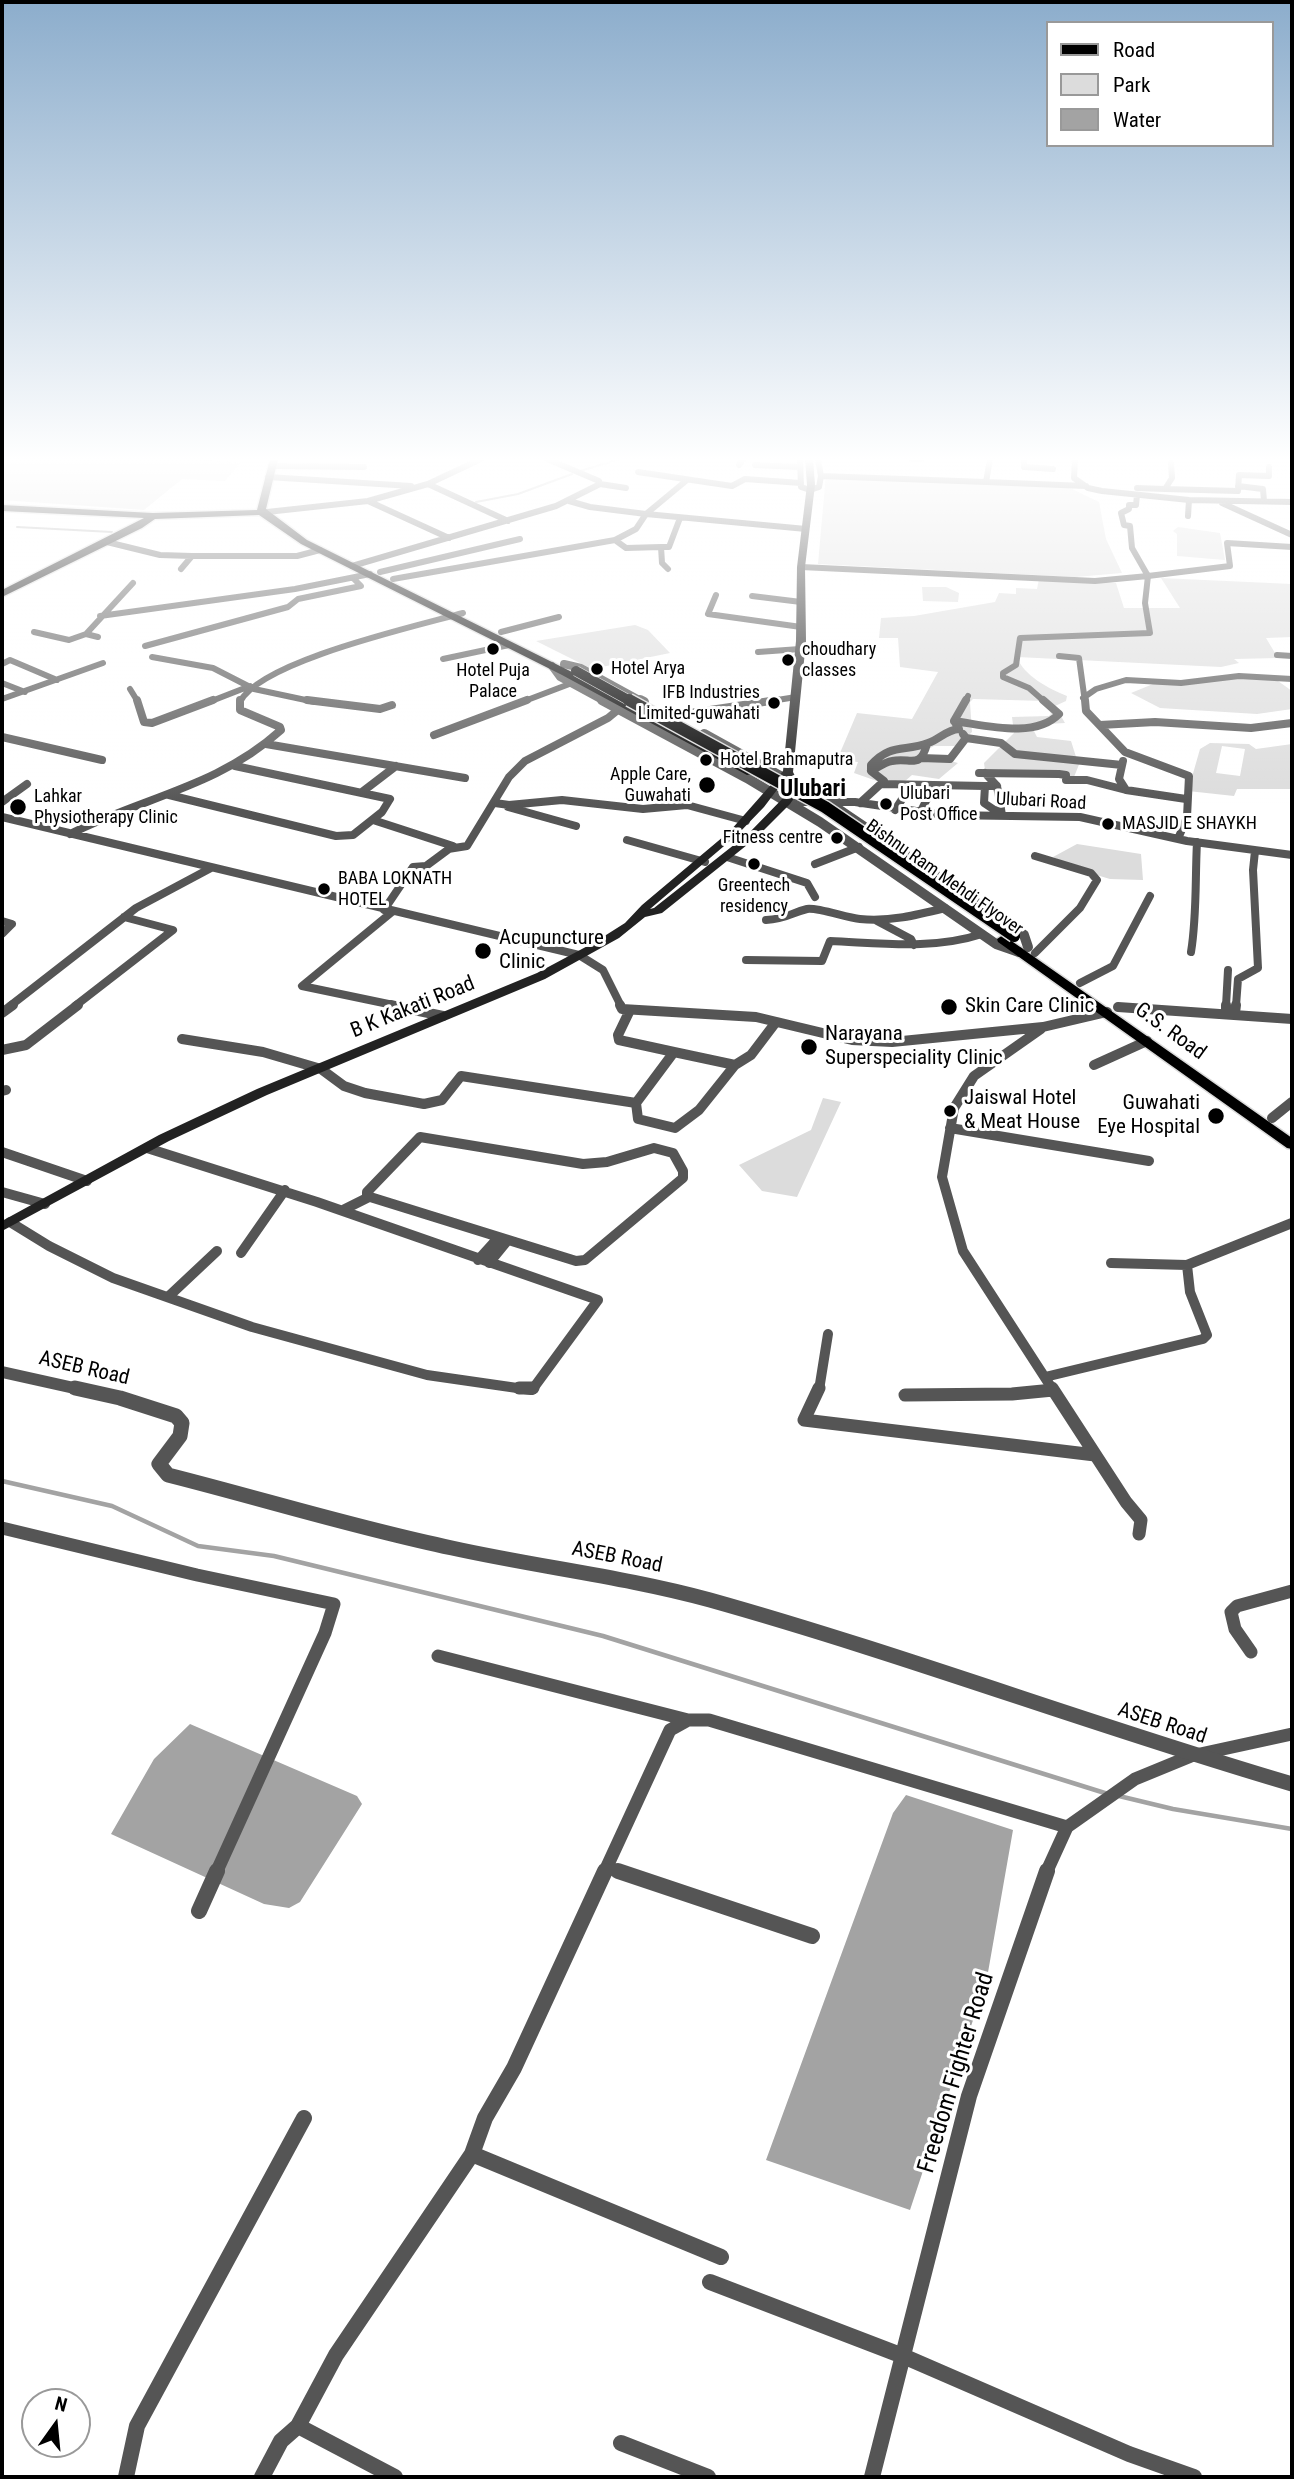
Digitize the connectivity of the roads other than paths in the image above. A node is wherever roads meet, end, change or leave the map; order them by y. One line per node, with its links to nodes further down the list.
1 (41, 575): 13 (main road)
2 (369, 575): 10 (street)
3 (378, 575): 18 (main road)
4 (380, 575): 11 (main road)
5 (420, 575): 11 (street)
6 (801, 575): 16 (main road)
7 (962, 575): 9 (street)
8 (1159, 575): 9 (street)
9 (1148, 576): 52 (street)
10 (354, 579): 19 (street); 27 (street)
11 (393, 579): 17 (main road)
12 (133, 583): 19 (street)
13 (2, 594)
14 (716, 596): 21 (street)
15 (751, 596): 16 (street)
16 (801, 602): 21 (main road)
17 (463, 612): 18 (street); 23 (main road)
18 (451, 615): 26 (main road); 41 (street)
19 (100, 616): 24 (street)
20 (559, 617): 23 (street)
21 (801, 627): 28 (main road)
22 (34, 632): 24 (street)
23 (500, 632): 37 (main road)
24 (86, 634): 25 (street)
25 (98, 638)
26 (509, 645): 34 (street); 37 (main road)
27 (145, 646)
28 (800, 649): 29 (street); 45 (main road)
29 (758, 652)
30 (1277, 655): 32 (street)
31 (1059, 656): 46 (street)
32 (1292, 656)
33 (152, 657): 41 (street)
34 (443, 659)
35 (103, 663): 39 (street)
36 (2, 664): 39 (street)
37 (566, 672): 49 (street); 50 (street); 54 (street); 119 (main road, Bishnu Ram Mehdi Flyover)
38 (1292, 679): 46 (street)
39 (57, 680): 43 (street)
40 (2, 683): 43 (street)
41 (252, 688): 42 (street); 48 (street); 57 (street)
42 (130, 690)
43 (25, 692): 47 (street)
44 (968, 696): 52 (street)
45 (796, 697): 50 (street); 66 (main road)
46 (1083, 698): 53 (street)
47 (2, 699)
48 (392, 705)
49 (619, 709): 77 (street); 83 (street)
50 (670, 716): 66 (street)
51 (1292, 723): 53 (street)
52 (956, 725): 56 (street); 58 (street)
53 (1100, 725): 59 (street)
54 (434, 734)
55 (2, 737): 61 (street)
56 (966, 738): 60 (street); 62 (street)
57 (266, 744): 63 (street); 64 (street)
58 (927, 744): 60 (street); 65 (street)
59 (1125, 752): 62 (street); 79 (street)
60 (921, 758): 65 (street)
61 (102, 760)
62 (1122, 765): 75 (street)
63 (235, 766): 76 (street); 78 (street)
64 (396, 766): 67 (street); 76 (street)
65 (871, 771): 70 (street)
66 (785, 774): 68 (main road); 77 (main road, B K Kakati Road)
67 (465, 778)
68 (794, 783): 80 (street); 82 (main road)
69 (27, 784): 81 (street)
70 (882, 784): 73 (street); 84 (street)
71 (985, 786): 72 (street); 74 (street); 87 (street)
72 (997, 786): 75 (street); 87 (street)
73 (910, 787): 74 (street); 85 (street)
74 (922, 788): 86 (street)
75 (1126, 790): 79 (street)
76 (362, 792): 89 (street)
77 (771, 792): 82 (street); 90 (main road, B K Kakati Road)
78 (166, 795): 89 (street); 92 (street)
79 (1186, 799): 94 (street)
80 (826, 801): 82 (street, Ulubari Road); 84 (street, Ulubari Road); 93 (street)
81 (2, 802)
82 (786, 802): 98 (street); 103 (main road)
83 (495, 803): 90 (street); 91 (street); 99 (street)
84 (860, 803): 85 (street, Ulubari Road)
85 (895, 810): 86 (street, Ulubari Road)
86 (920, 813): 87 (street, Ulubari Road)
87 (1002, 815): 94 (street, Ulubari Road)
88 (2, 817): 92 (street)
89 (373, 820): 99 (street)
90 (746, 821): 104 (main road, B K Kakati Road)
91 (576, 826)
92 (70, 834): 106 (street)
93 (879, 835): 97 (street); 98 (street)
94 (1178, 839): 96 (street, Ulubari Road)
95 (627, 840): 104 (street)
96 (1197, 842): 100 (street, Ulubari Road); 120 (street)
97 (892, 844): 98 (street); 119 (street)
98 (859, 848): 105 (street); 109 (street)
99 (449, 849): 110 (street)
100 (1255, 851): 101 (street, Ulubari Road); 128 (street)
101 (1292, 855)
102 (1035, 856): 119 (street)
103 (727, 857): 108 (street); 111 (main road)
104 (705, 862): 111 (main road, B K Kakati Road)
105 (815, 864)
106 (211, 868): 110 (street); 112 (street)
107 (1150, 896): 124 (street)
108 (815, 897)
109 (945, 908): 115 (street); 116 (street)
110 (388, 911): 121 (street); 129 (street)
111 (642, 914): 121 (main road, B K Kakati Road)
112 (124, 917): 127 (street); 135 (street)
113 (766, 920): 115 (street)
114 (2, 921): 117 (street)
115 (877, 921): 118 (street)
116 (982, 933): 118 (street); 119 (street)
117 (2, 934)
118 (914, 944): 122 (street)
119 (1029, 951): 124 (main road, G.S. Road); 126 (main road, G.S. Road)
120 (1191, 952)
121 (579, 955): 125 (street); 129 (main road, B K Kakati Road)
122 (746, 960)
123 (1228, 970): 128 (street)
124 (1080, 983): 126 (main road, G.S. Road)
125 (630, 1010): 131 (street); 136 (street)
126 (1112, 1010): 128 (street); 132 (street); 134 (main road, G.S. Road); 142 (main road, G.S. Road)
127 (2, 1013)
128 (1231, 1013): 130 (street)
129 (443, 1016): 139 (main road, B K Kakati Road)
130 (1292, 1019)
131 (776, 1022): 132 (street); 137 (street)
132 (1043, 1027): 143 (street)
133 (182, 1040): 139 (street)
134 (1147, 1041): 138 (street); 145 (main road, G.S. Road)
135 (2, 1050)
136 (674, 1052): 137 (street); 141 (street)
137 (735, 1065): 141 (street)
138 (1094, 1065)
139 (321, 1069): 141 (street); 146 (main road, B K Kakati Road)
140 (1292, 1102): 142 (street)
141 (636, 1103)
142 (1272, 1118): 144 (main road, G.S. Road)
143 (950, 1128): 148 (street); 166 (street)
144 (1292, 1133)
145 (1292, 1146)
146 (147, 1148): 149 (main road, B K Kakati Road); 150 (street)
147 (2, 1152): 149 (street)
148 (1149, 1161)
149 (87, 1181): 153 (main road, B K Kakati Road)
150 (285, 1190): 154 (street); 159 (street)
151 (2, 1192): 153 (street)
152 (372, 1199): 154 (street); 157 (street); 157 (street)
153 (45, 1204): 156 (main road, B K Kakati Road)
154 (347, 1212): 160 (street)
155 (1292, 1223): 162 (street)
156 (6, 1224): 163 (street)
157 (502, 1240): 160 (street)
158 (217, 1251): 163 (street)
159 (241, 1252)
160 (483, 1262): 163 (street)
161 (1111, 1263): 162 (street)
162 (1187, 1265): 166 (street)
163 (168, 1297)
164 (828, 1334): 169 (street)
165 (2, 1372): 177 (street, ASEB Road)
166 (1045, 1377): 167 (street)
167 (1053, 1390): 168 (street); 169 (street)
168 (905, 1395)
169 (1095, 1455): 171 (street)
170 (2, 1528): 181 (street)
171 (1139, 1534)
172 (1292, 1591): 173 (street)
173 (1251, 1652)
174 (438, 1656): 175 (street)
175 (688, 1720): 179 (street); 180 (street)
176 (1292, 1734): 177 (street, Freedom Fighter Road)
177 (1191, 1756): 178 (street, ASEB Road); 179 (street, Freedom Fighter Road)
178 (1292, 1784)
179 (1067, 1828): 187 (street, Freedom Fighter Road)
180 (607, 1867): 182 (street); 184 (street)
181 (199, 1911)
182 (812, 1936)
183 (304, 2118): 190 (street)
184 (472, 2154): 185 (street); 188 (street)
185 (721, 2256)
186 (710, 2282): 187 (street)
187 (903, 2356): 194 (street, Freedom Fighter Road); 195 (street)
188 (299, 2426): 191 (street); 192 (street)
189 (621, 2443): 193 (street)
190 (126, 2477)
191 (262, 2477)
192 (395, 2477)
193 (708, 2477)
194 (872, 2477)
195 (1194, 2477)

